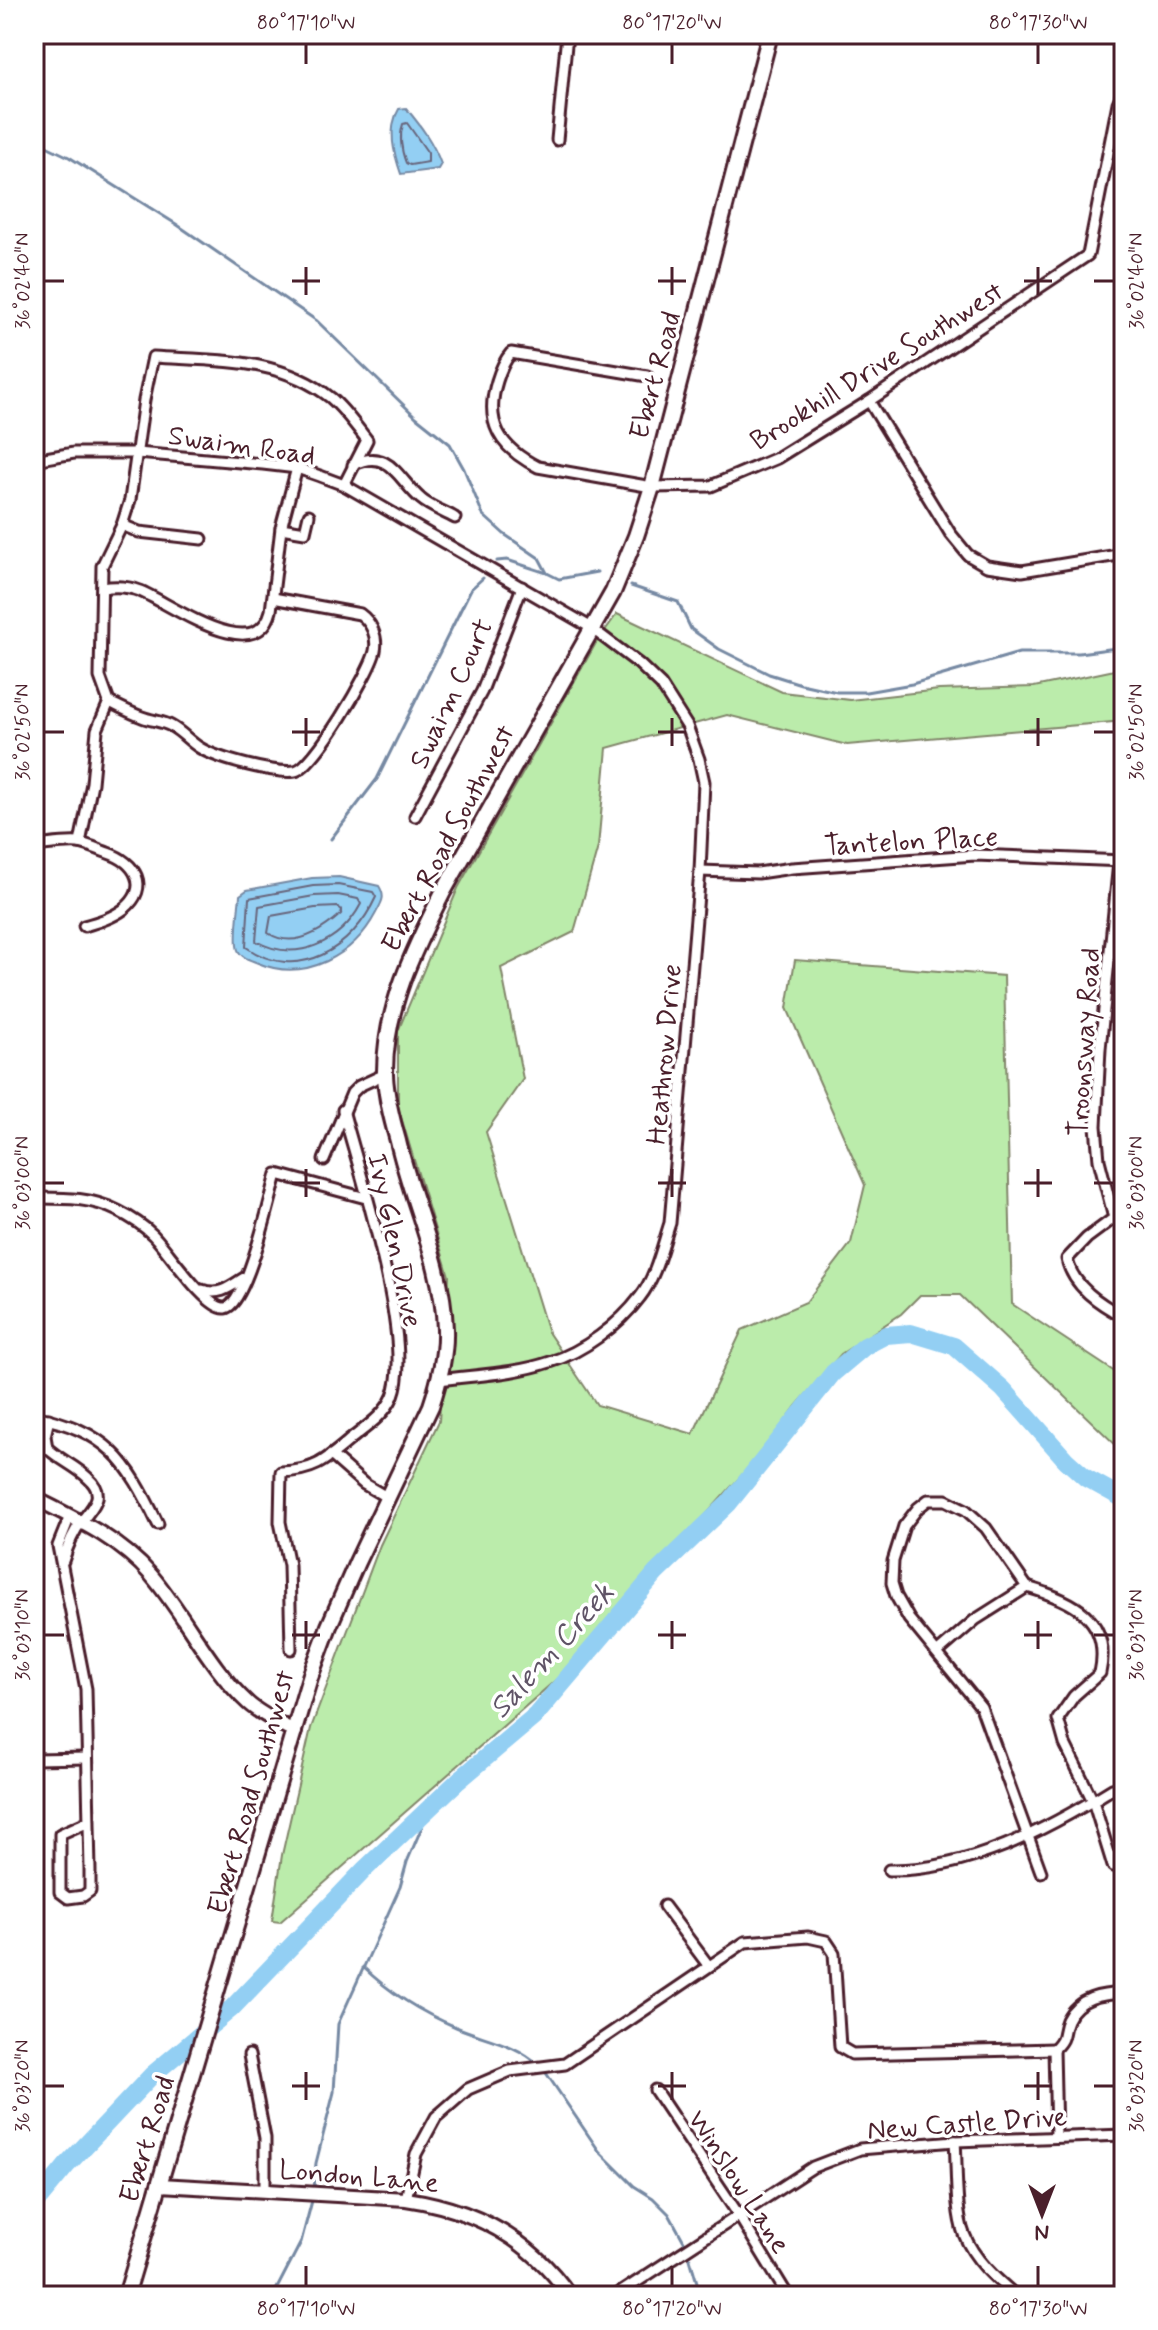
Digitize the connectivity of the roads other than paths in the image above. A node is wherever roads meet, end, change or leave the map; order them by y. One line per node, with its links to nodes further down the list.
1 (567, 34): 4 (street)
2 (770, 34): 12 (main road, Ebert Road)
3 (1124, 90): 6 (street, Brookhill Drive Southwest)
4 (557, 140)
5 (647, 376): 12 (street, Brookhill Drive Southwest)
6 (869, 401): 12 (street, Brookhill Drive Southwest); 18 (street)
7 (137, 453): 8 (street, Swaim Road); 9 (street); 10 (street, Swaim Road); 15 (street)
8 (34, 460)
9 (353, 465): 11 (street); 14 (street)
10 (297, 468): 11 (street, Swaim Road); 16 (street)
11 (344, 485): 19 (street, Swaim Road)
12 (652, 487): 22 (main road, Ebert Road)
13 (309, 515): 16 (street)
14 (455, 518)
15 (122, 525): 17 (street); 20 (street)
16 (281, 528): 21 (street)
17 (202, 539)
18 (1124, 554)
19 (522, 587): 22 (street, Swaim Road); 24 (street, Swaim Court)
20 (103, 588): 21 (street); 23 (street)
21 (273, 598): 23 (street)
22 (590, 627): 28 (street, Heathrow Drive); 30 (main road, Ebert Road Southwest)
23 (109, 702): 25 (street)
24 (415, 816)
25 (80, 843): 26 (street); 29 (street)
26 (34, 846)
27 (1122, 862): 28 (street, Tantelon Place); 37 (street, Troonsway Road)
28 (700, 871): 38 (street, Heathrow Drive)
29 (84, 926)
30 (385, 1074): 31 (street); 38 (main road, Ebert Road Southwest)
31 (343, 1110): 32 (street, Ivy Glen Drive); 34 (street, Ivy Glen Drive)
32 (324, 1160)
33 (34, 1198): 36 (street)
34 (366, 1198): 35 (street); 41 (street, Ivy Glen Drive)
35 (244, 1278): 36 (street); 36 (street)
36 (199, 1289)
37 (1124, 1317)
38 (439, 1380): 43 (main road, Ebert Road Southwest)
39 (34, 1416): 40 (street)
40 (49, 1419): 44 (street); 45 (street)
41 (331, 1455): 43 (street); 47 (street, Ivy Glen Drive)
42 (34, 1498): 44 (street)
43 (388, 1498): 49 (main road, Ebert Road Southwest)
44 (75, 1518): 49 (street); 50 (street)
45 (158, 1524)
46 (1027, 1587): 48 (street); 48 (street); 53 (street)
47 (291, 1649)
48 (938, 1652): 55 (street)
49 (295, 1732): 62 (main road, Ebert Road Southwest)
50 (87, 1758): 51 (street); 54 (street)
51 (34, 1759)
52 (1124, 1787): 53 (street)
53 (1093, 1801): 55 (street); 56 (street)
54 (89, 1821): 54 (street)
55 (1029, 1833): 57 (street); 58 (street)
56 (1113, 1866)
57 (889, 1870)
58 (1041, 1872)
59 (664, 1906): 60 (street)
60 (708, 1965): 63 (street); 71 (street)
61 (1124, 1993): 63 (street)
62 (217, 1997): 69 (main road, Ebert Road)
63 (1054, 2049): 67 (street)
64 (249, 2055): 70 (street)
65 (655, 2090): 72 (street, Winslow Lane)
66 (1124, 2135): 67 (street, New Castle Drive)
67 (1056, 2137): 68 (street, New Castle Drive)
68 (955, 2141): 72 (street, New Castle Drive); 77 (street)
69 (160, 2185): 70 (street, London Lane); 73 (main road, Ebert Road)
70 (265, 2191): 71 (street, London Lane)
71 (406, 2199): 74 (street, London Lane)
72 (738, 2214): 75 (street, New Castle Drive); 76 (street, Winslow Lane)
73 (126, 2296)
74 (570, 2296)
75 (615, 2296)
76 (788, 2296)
77 (1016, 2296)

